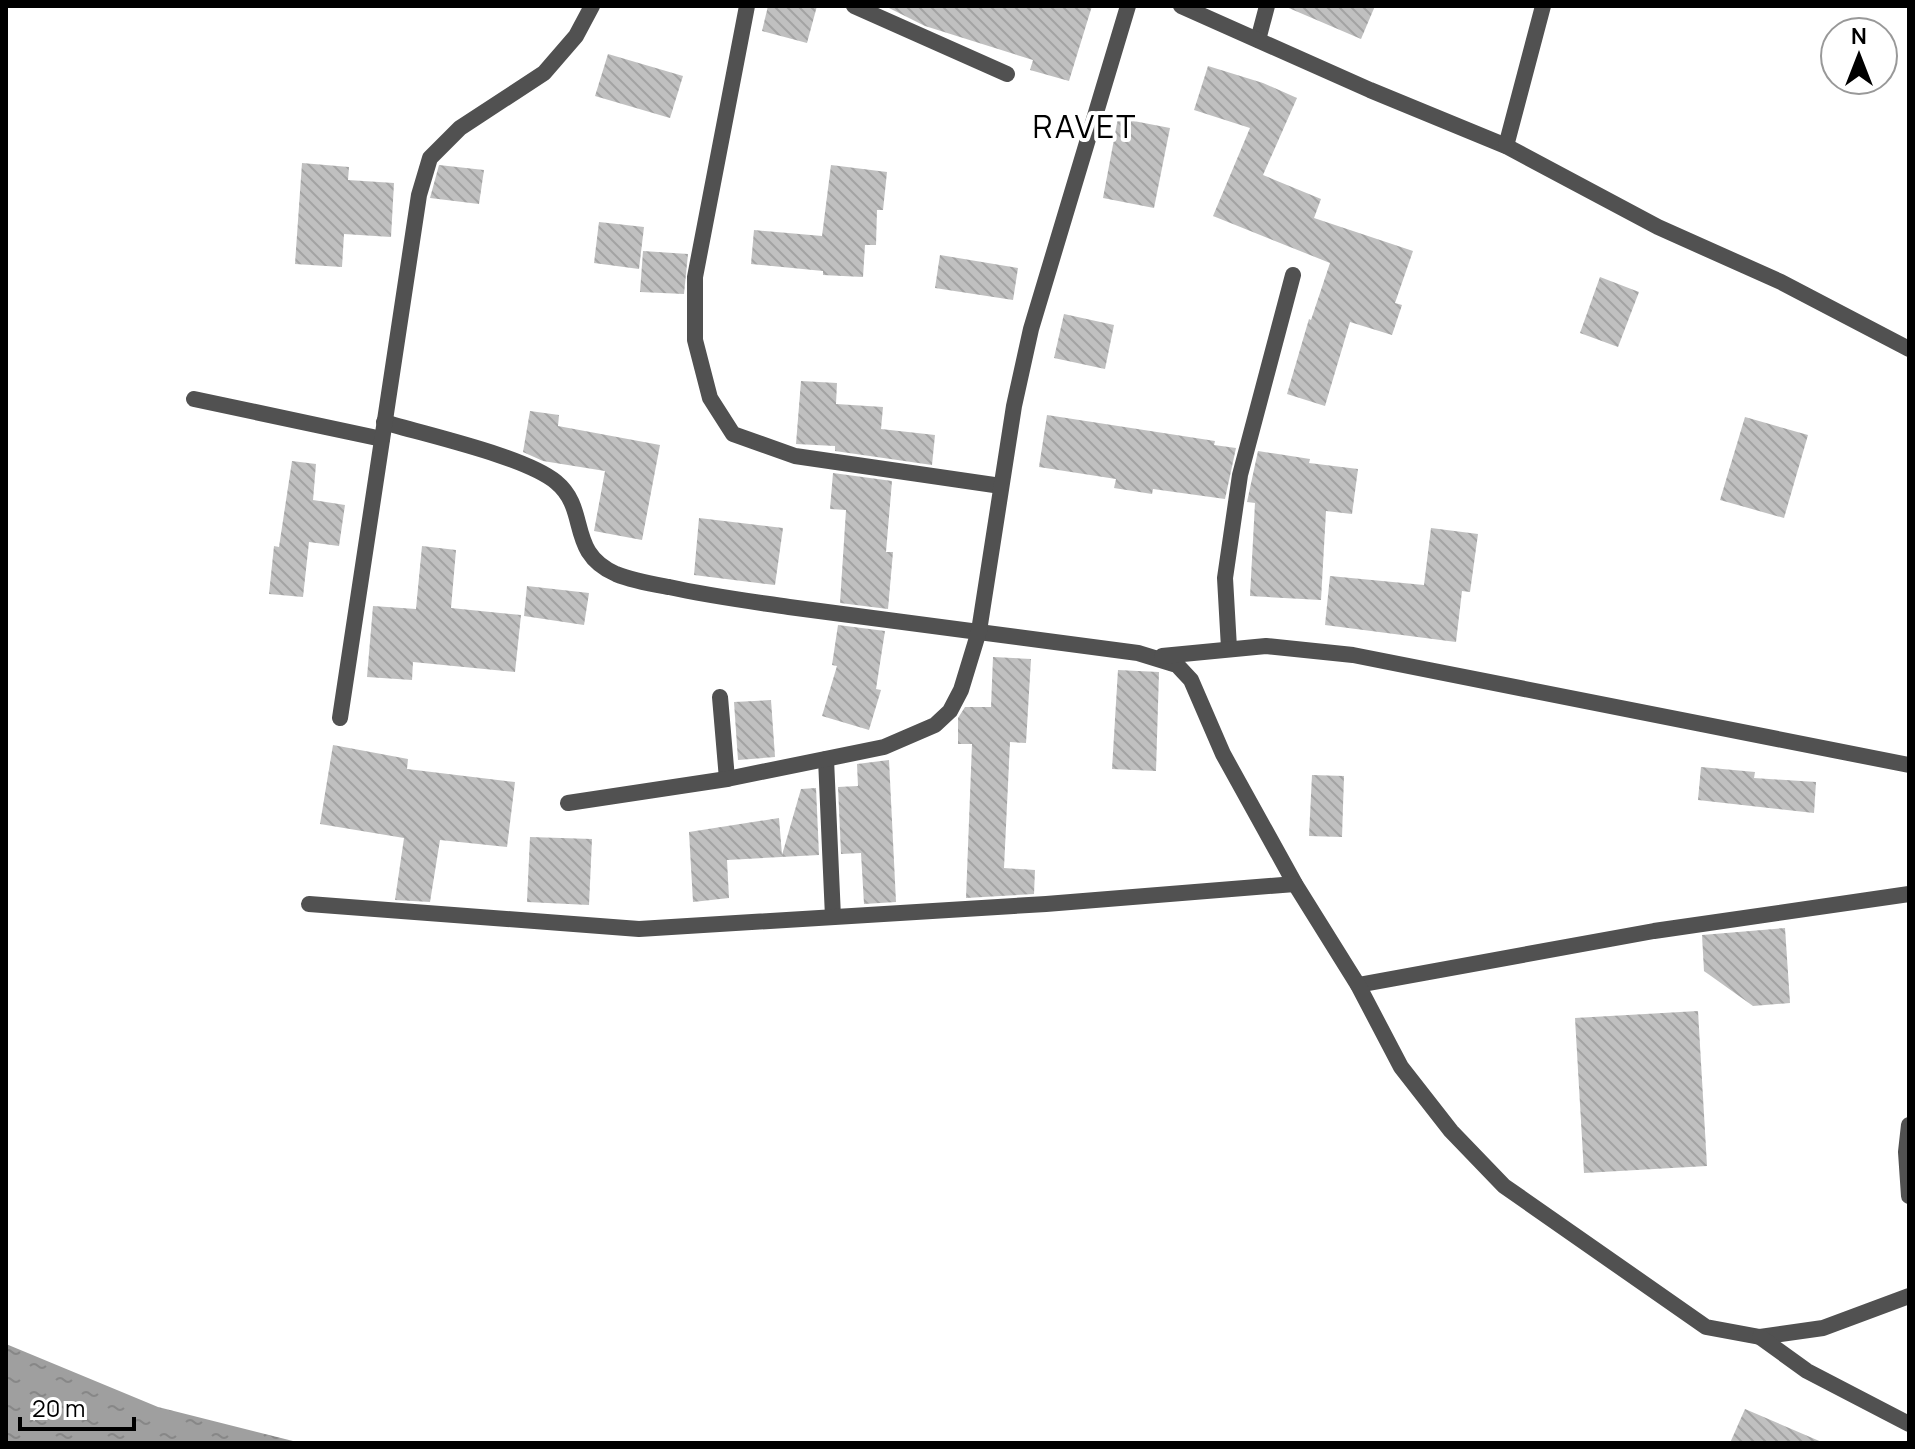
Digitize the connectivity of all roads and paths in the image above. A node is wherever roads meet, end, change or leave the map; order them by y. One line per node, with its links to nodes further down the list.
1 (592, 6): 14 (street)
2 (747, 6): 15 (street)
3 (854, 6): 9 (street)
4 (1128, 6): 15 (street)
5 (1181, 6): 8 (street)
6 (1267, 6): 8 (street)
7 (1543, 6): 10 (street)
8 (1258, 40): 10 (street)
9 (1007, 74)
10 (1506, 146): 12 (street)
11 (1293, 275): 17 (street)
12 (1909, 349)
13 (194, 399): 14 (street)
14 (383, 431): 16 (street); 20 (street)
15 (1001, 486): 16 (street)
16 (979, 631): 18 (street); 21 (street)
17 (1229, 648): 18 (street); 22 (street)
18 (1157, 657): 25 (street)
19 (720, 697): 23 (street)
20 (340, 718)
21 (826, 759): 23 (street); 28 (street)
22 (1909, 765)
23 (727, 779): 24 (street)
24 (568, 803)
25 (1295, 884): 28 (street); 29 (street)
26 (1909, 894): 29 (street)
27 (309, 904): 28 (street)
28 (833, 917)
29 (1358, 985): 33 (street)
30 (1909, 1125): 31 (street)
31 (1909, 1196)
32 (1909, 1296): 33 (street)
33 (1760, 1337): 34 (street)
34 (1909, 1424)

